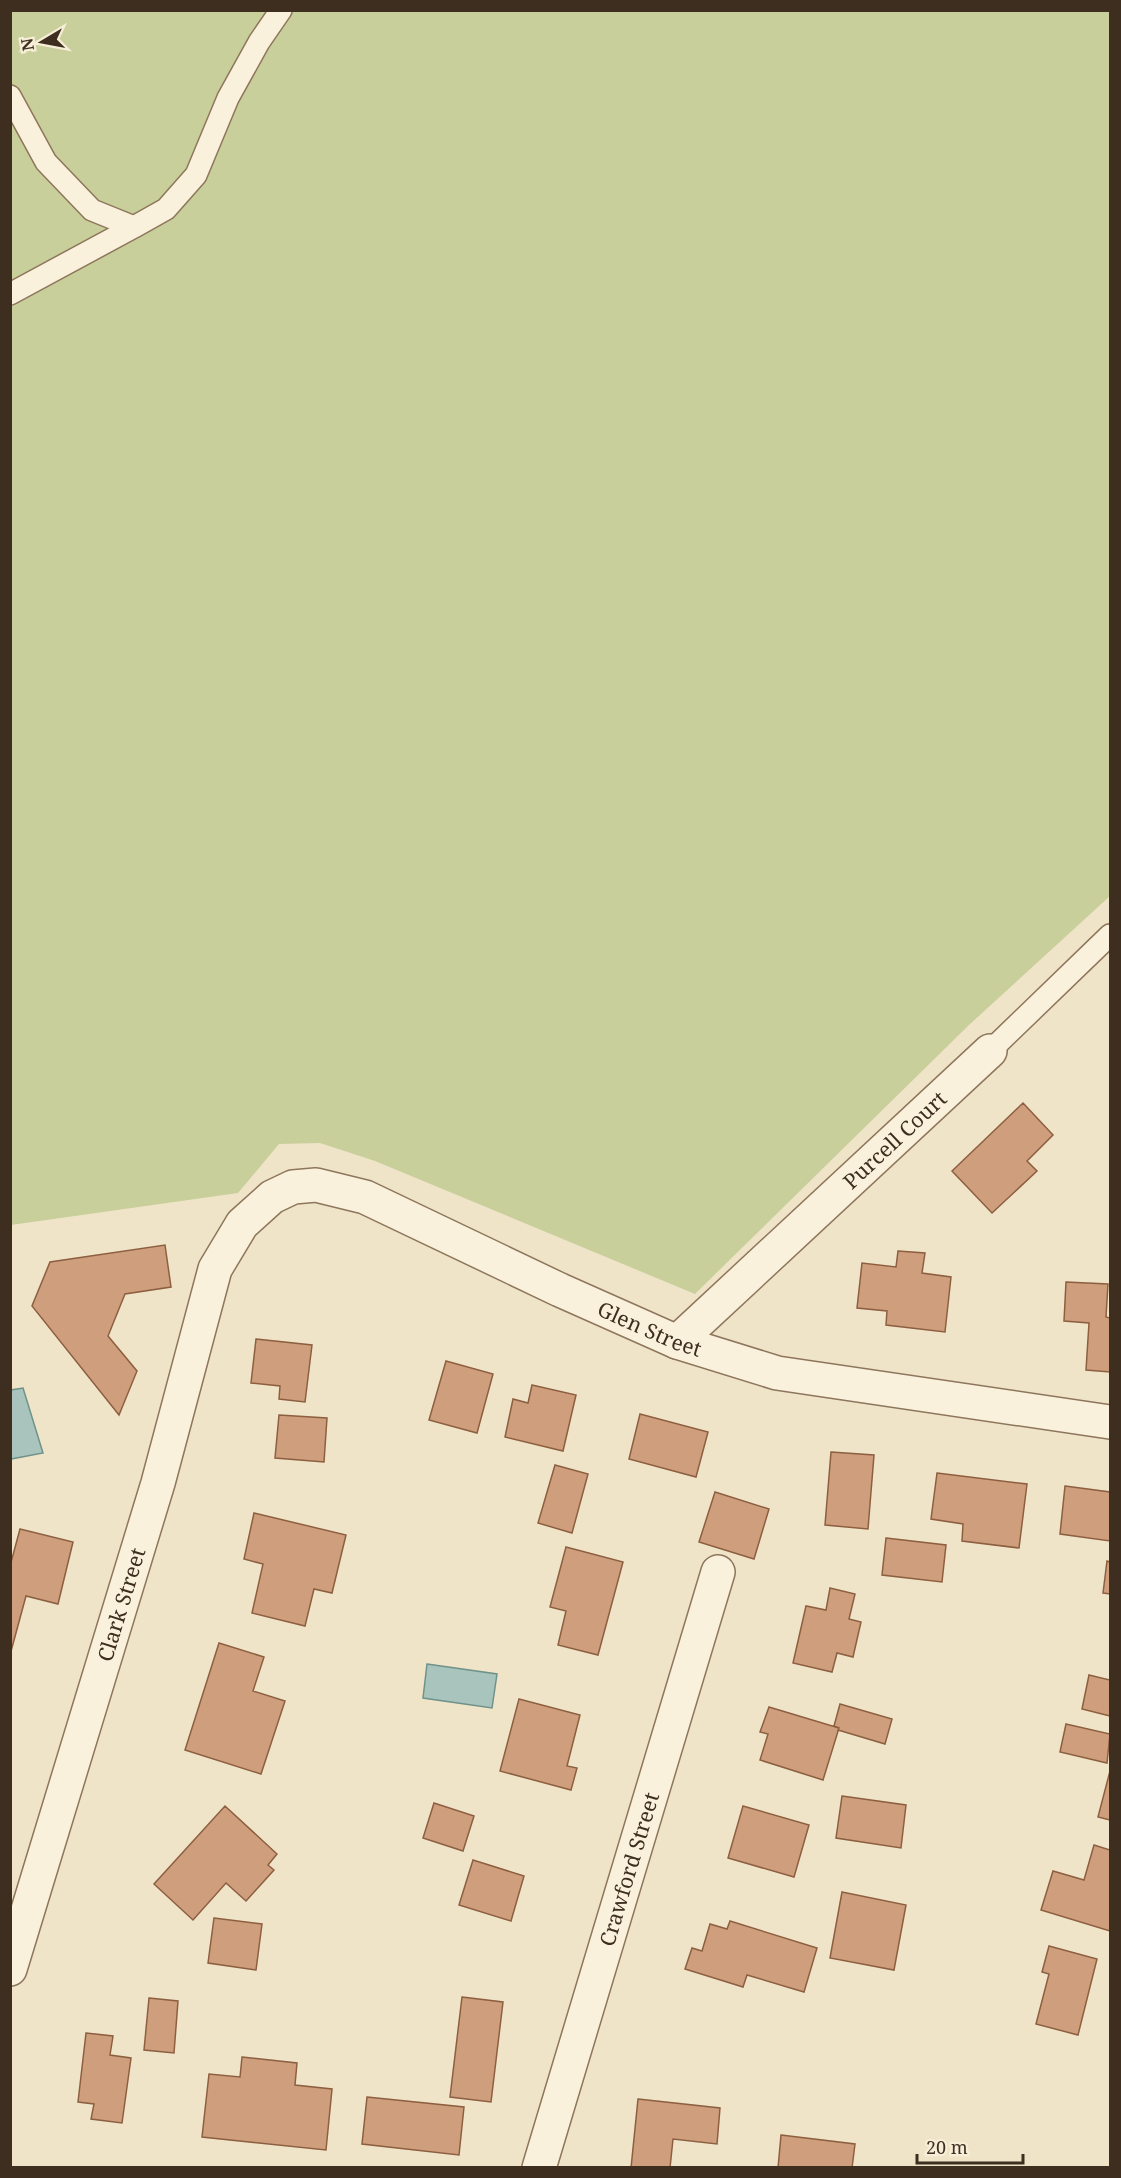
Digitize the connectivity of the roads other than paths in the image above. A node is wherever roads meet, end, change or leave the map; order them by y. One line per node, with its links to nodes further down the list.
1 (281, 10): 3 (lane)
2 (10, 96): 3 (lane)
3 (134, 227): 4 (lane)
4 (10, 294)
5 (1110, 935): 6 (lane, Purcell Court)
6 (990, 1051): 8 (street, Purcell Court)
7 (231, 1240): 8 (street, Glen Street); 11 (street, Clark Street)
8 (677, 1342): 9 (street, Glen Street)
9 (1110, 1422)
10 (718, 1572): 12 (street, Crawford Street)
11 (10, 1969)
12 (539, 2168)

